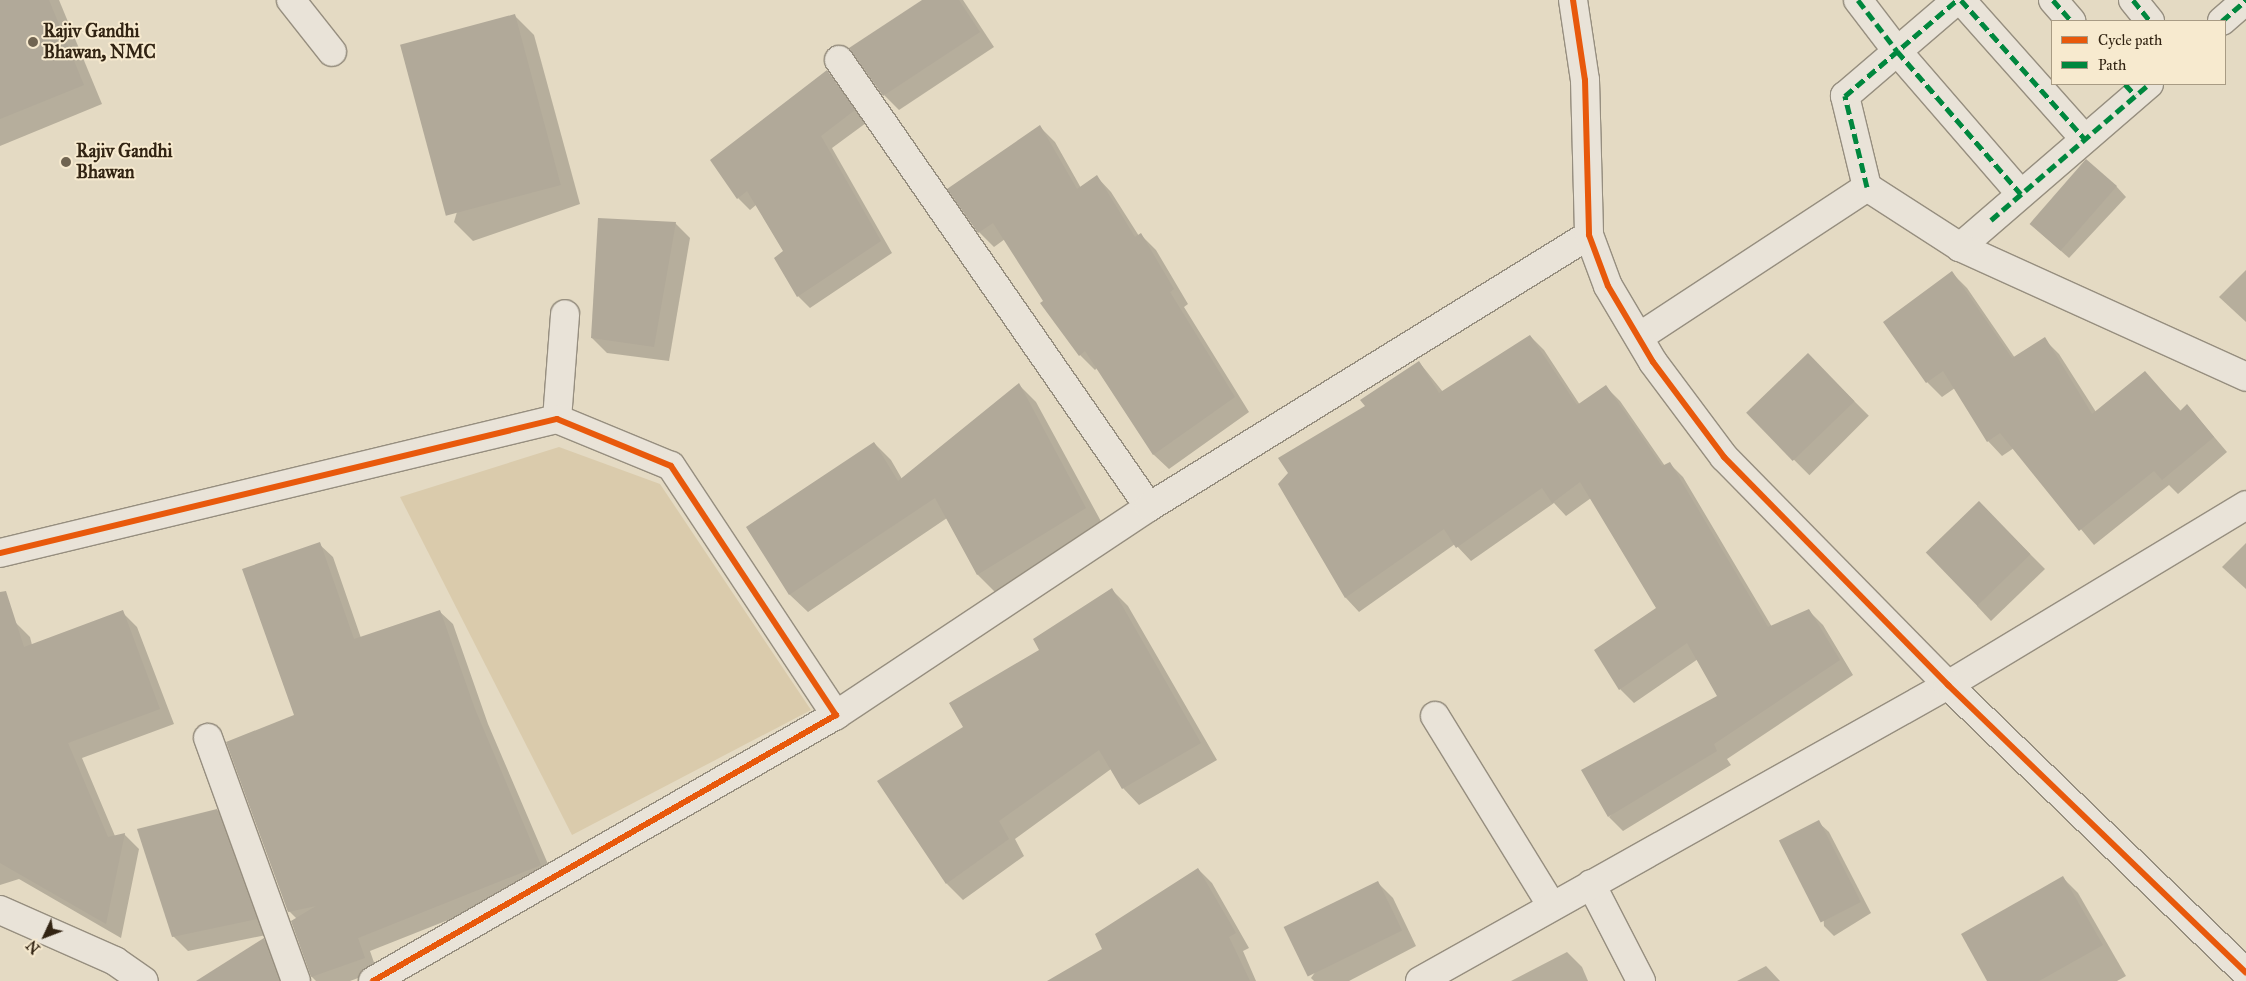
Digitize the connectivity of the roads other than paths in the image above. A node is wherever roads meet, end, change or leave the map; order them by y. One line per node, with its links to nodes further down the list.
1 (291, 0): 13 (street)
2 (1573, 0): 19 (street)
3 (1858, 0): 12 (street)
4 (1957, 0): 12 (street)
5 (1961, 0): 16 (street)
6 (2053, 0): 9 (street)
7 (2133, 0): 10 (street)
8 (2244, 1): 11 (street)
9 (2070, 20)
10 (2149, 20)
11 (2223, 20)
12 (1897, 51): 17 (street); 18 (street)
13 (332, 52)
14 (839, 60): 26 (street)
15 (2136, 88): 16 (street)
16 (2085, 139): 18 (street)
17 (1867, 187): 20 (street); 22 (street)
18 (2021, 194): 20 (street)
19 (1589, 235): 22 (street); 26 (street)
20 (1960, 247): 23 (street)
21 (565, 314): 24 (street)
22 (1639, 338): 28 (street)
23 (2246, 377)
24 (557, 419): 27 (street); 29 (street)
25 (2246, 505): 28 (street)
26 (1149, 507): 29 (street)
27 (0, 553)
28 (1948, 685): 32 (street); 35 (street)
29 (836, 715): 39 (street)
30 (1435, 716): 33 (street)
31 (208, 738): 38 (street)
32 (1591, 884): 33 (street); 40 (street)
33 (1552, 906): 36 (street)
34 (0, 910): 37 (street)
35 (2246, 973)
36 (1428, 979)
37 (144, 981)
38 (296, 981)
39 (374, 981)
40 (1641, 981)

